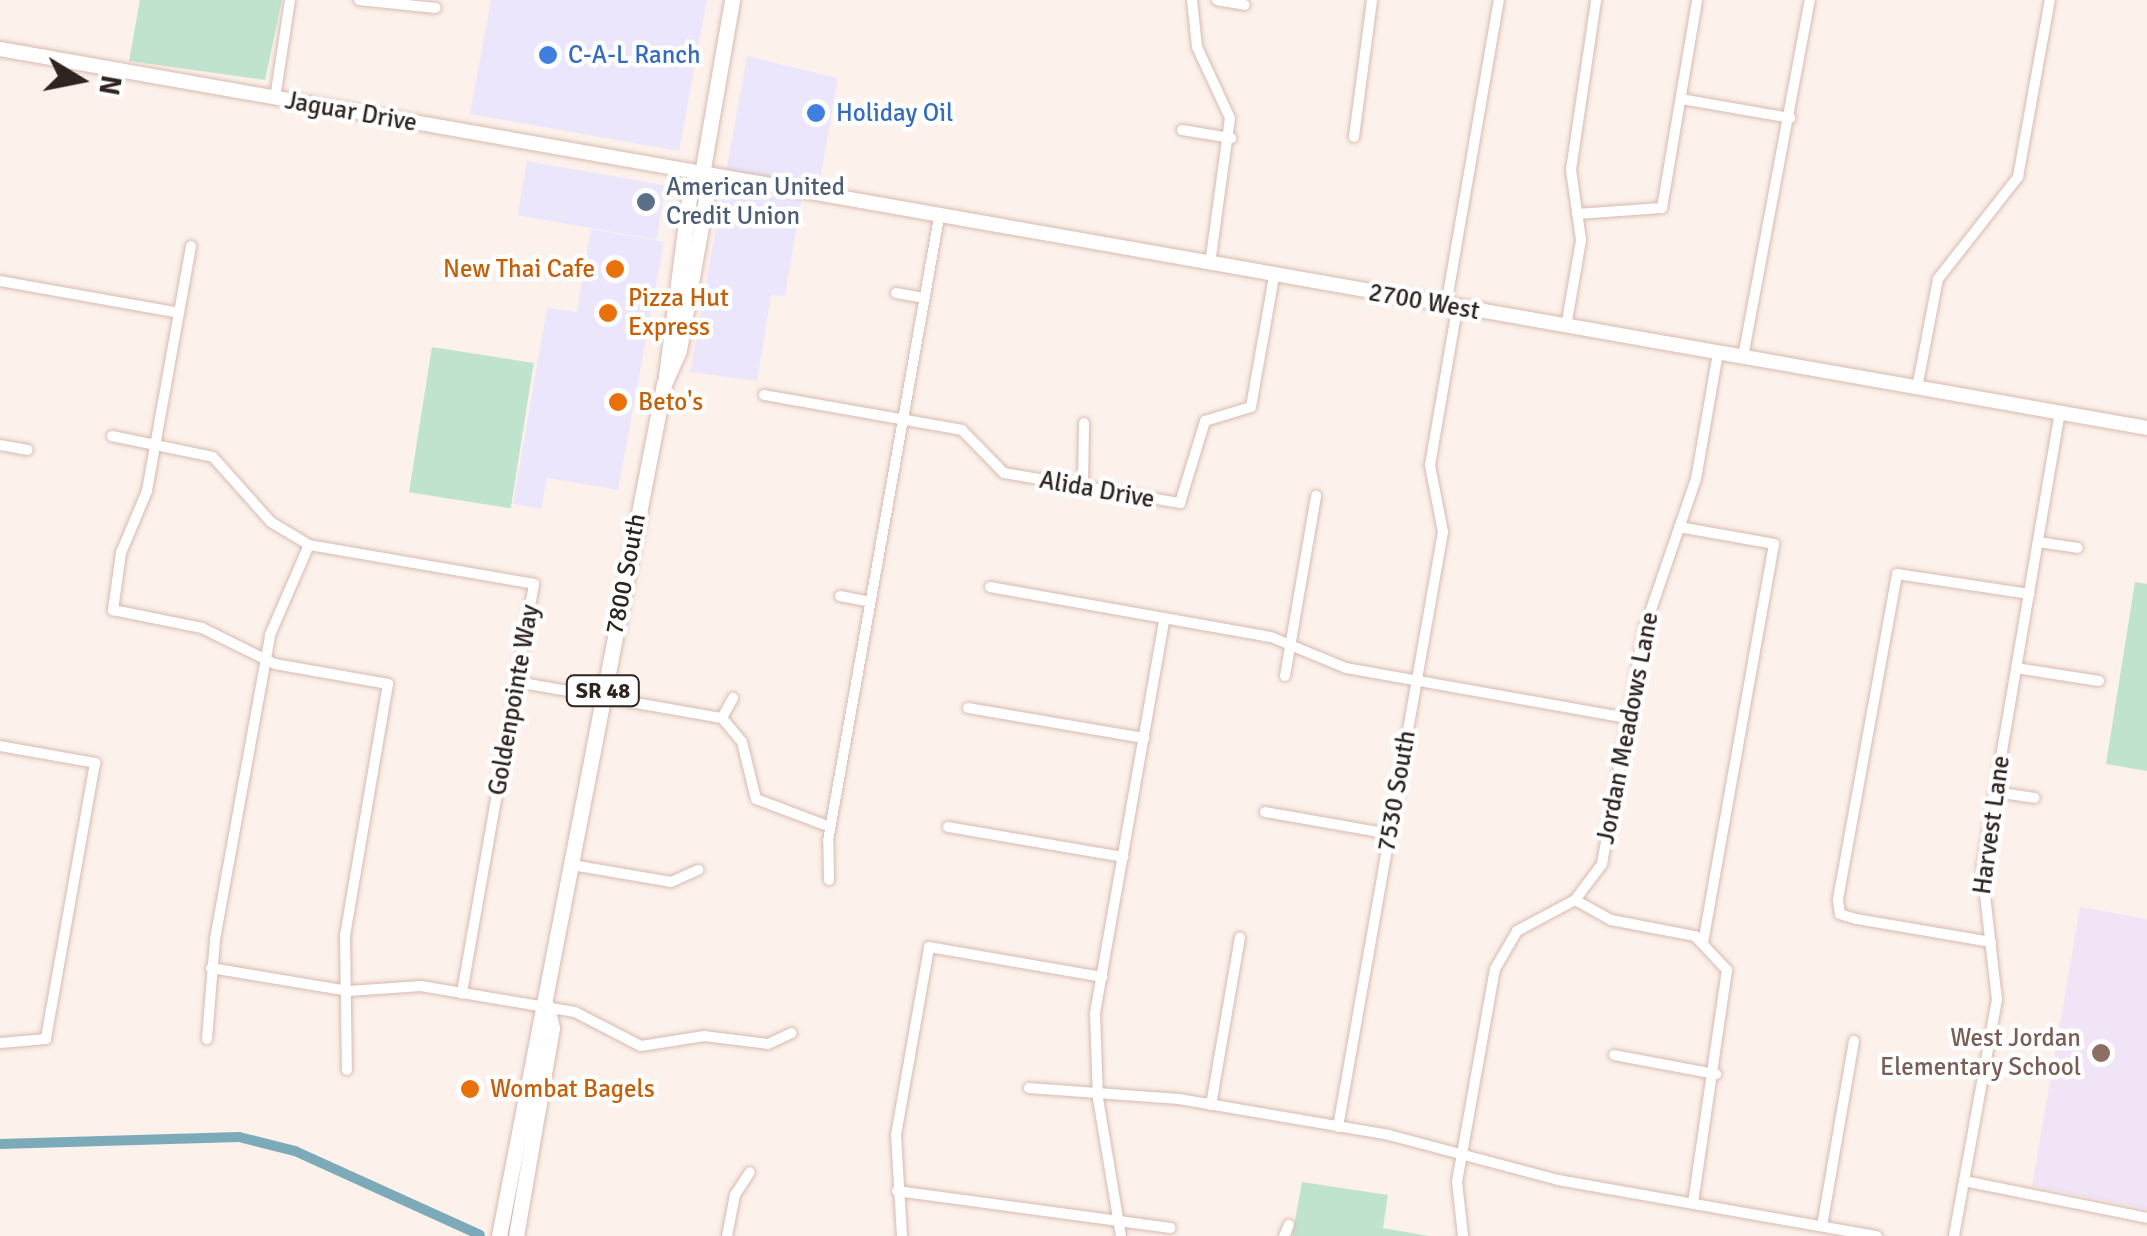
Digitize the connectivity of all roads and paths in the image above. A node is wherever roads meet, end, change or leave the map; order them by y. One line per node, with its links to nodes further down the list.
1 (290, 0): 15 (street)
2 (359, 0): 13 (street)
3 (732, 0): 21 (main road, 7800 South / SR 48)
4 (1192, 0): 19 (street)
5 (1217, 0): 12 (street)
6 (1372, 0): 20 (street)
7 (1499, 0): 30 (street)
8 (1596, 0): 22 (street)
9 (1697, 0): 16 (street)
10 (1810, 0): 17 (street)
11 (2050, 0): 35 (street)
12 (1245, 5)
13 (436, 8)
14 (0, 49): 15 (main road, Jaguar Drive)
15 (275, 98): 21 (main road, Jaguar Drive)
16 (1681, 99): 17 (street); 22 (street)
17 (1790, 118): 34 (street)
18 (1182, 130): 19 (street)
19 (1231, 138): 25 (street)
20 (1354, 138)
21 (702, 174): 23 (main road, 2700 West); 63 (main road, 7800 South / SR 48)
22 (1577, 214): 32 (street)
23 (939, 216): 25 (main road, 2700 West); 29 (street)
24 (191, 246): 31 (street)
25 (1210, 264): 26 (main road, 2700 West)
26 (1274, 276): 30 (main road, 2700 West); 45 (street, Alida Drive)
27 (0, 282): 31 (street)
28 (896, 293): 29 (street)
29 (924, 298): 38 (street)
30 (1451, 306): 32 (main road, 2700 West); 60 (street, 7530 South)
31 (179, 313): 42 (street)
32 (1566, 326): 33 (main road, 2700 West)
33 (1718, 353): 34 (main road, 2700 West); 47 (street, Jordan Meadows Lane)
34 (1743, 358): 35 (main road, 2700 West)
35 (1917, 388): 37 (main road, 2700 West)
36 (764, 395): 38 (street, Alida Drive)
37 (2060, 413): 40 (main road, 2700 West); 48 (street, Harvest Lane)
38 (903, 418): 45 (street, Alida Drive); 54 (street)
39 (1084, 424): 45 (street)
40 (2147, 428)
41 (112, 436): 42 (street, Goldenpointe Way)
42 (155, 444): 49 (street, Goldenpointe Way); 57 (street)
43 (0, 445): 44 (street)
44 (28, 450)
45 (1083, 488)
46 (1316, 496): 56 (street)
47 (1679, 527): 67 (street, Jordan Meadows Lane); 82 (street)
48 (2038, 542): 50 (street); 52 (street, Harvest Lane)
49 (310, 544): 57 (street); 62 (street, Goldenpointe Way)
50 (2078, 548)
51 (990, 587): 55 (street)
52 (2029, 594): 58 (street, Harvest Lane); 83 (street)
53 (840, 596): 54 (street)
54 (870, 602): 73 (street)
55 (1165, 618): 56 (street); 68 (street)
56 (1290, 642): 59 (street); 60 (street)
57 (265, 660): 84 (street); 86 (street)
58 (2016, 668): 61 (street); 70 (street, Harvest Lane)
59 (1284, 676)
60 (1416, 681): 67 (street); 75 (street, 7530 South)
61 (2099, 681)
62 (517, 682): 63 (street); 87 (street, Goldenpointe Way)
63 (602, 697): 66 (street); 77 (main road, 7800 South / SR 48)
64 (733, 698): 66 (street)
65 (968, 708): 68 (street)
66 (722, 718): 73 (street)
67 (1628, 718): 80 (street, Jordan Meadows Lane)
68 (1144, 738): 76 (street)
69 (0, 746): 92 (street)
70 (1995, 792): 71 (street); 83 (street, Harvest Lane)
71 (2035, 798)
72 (1265, 812): 75 (street)
73 (830, 827): 79 (street)
74 (948, 827): 76 (street)
75 (1390, 834): 99 (street, 7530 South)
76 (1123, 857): 85 (street)
77 (572, 865): 78 (street); 88 (main road, 7800 South / SR 48)
78 (698, 870)
79 (829, 880)
80 (1575, 900): 82 (street); 100 (street)
81 (1240, 937): 98 (street)
82 (1703, 941): 95 (street)
83 (1991, 942): 102 (street, Harvest Lane)
84 (211, 968): 86 (street); 90 (street)
85 (1102, 977): 97 (street); 103 (street)
86 (348, 990): 87 (street); 94 (street)
87 (462, 994): 88 (street)
88 (547, 1008): 89 (street); 109 (main road, 7800 South / SR 48); 110 (main road, 7800 South / SR 48)
89 (792, 1033)
90 (207, 1039)
91 (1854, 1041): 106 (street)
92 (0, 1043)
93 (1614, 1055): 95 (street)
94 (347, 1070)
95 (1716, 1074): 104 (street)
96 (1030, 1088): 97 (street)
97 (1098, 1099): 98 (street); 108 (street)
98 (1211, 1105): 99 (street)
99 (1338, 1127): 100 (street)
100 (1463, 1148): 104 (street); 113 (street)
101 (750, 1172): 111 (street)
102 (1964, 1181): 105 (street); 115 (street, Harvest Lane)
103 (897, 1191): 108 (street); 112 (street)
104 (1693, 1204): 106 (street)
105 (2147, 1218)
106 (1822, 1226): 114 (street)
107 (1171, 1228): 108 (street)
108 (1121, 1230)
109 (499, 1236)
110 (516, 1236)
111 (727, 1236)
112 (902, 1236)
113 (1462, 1236)
114 (1877, 1236)
115 (1954, 1236)

